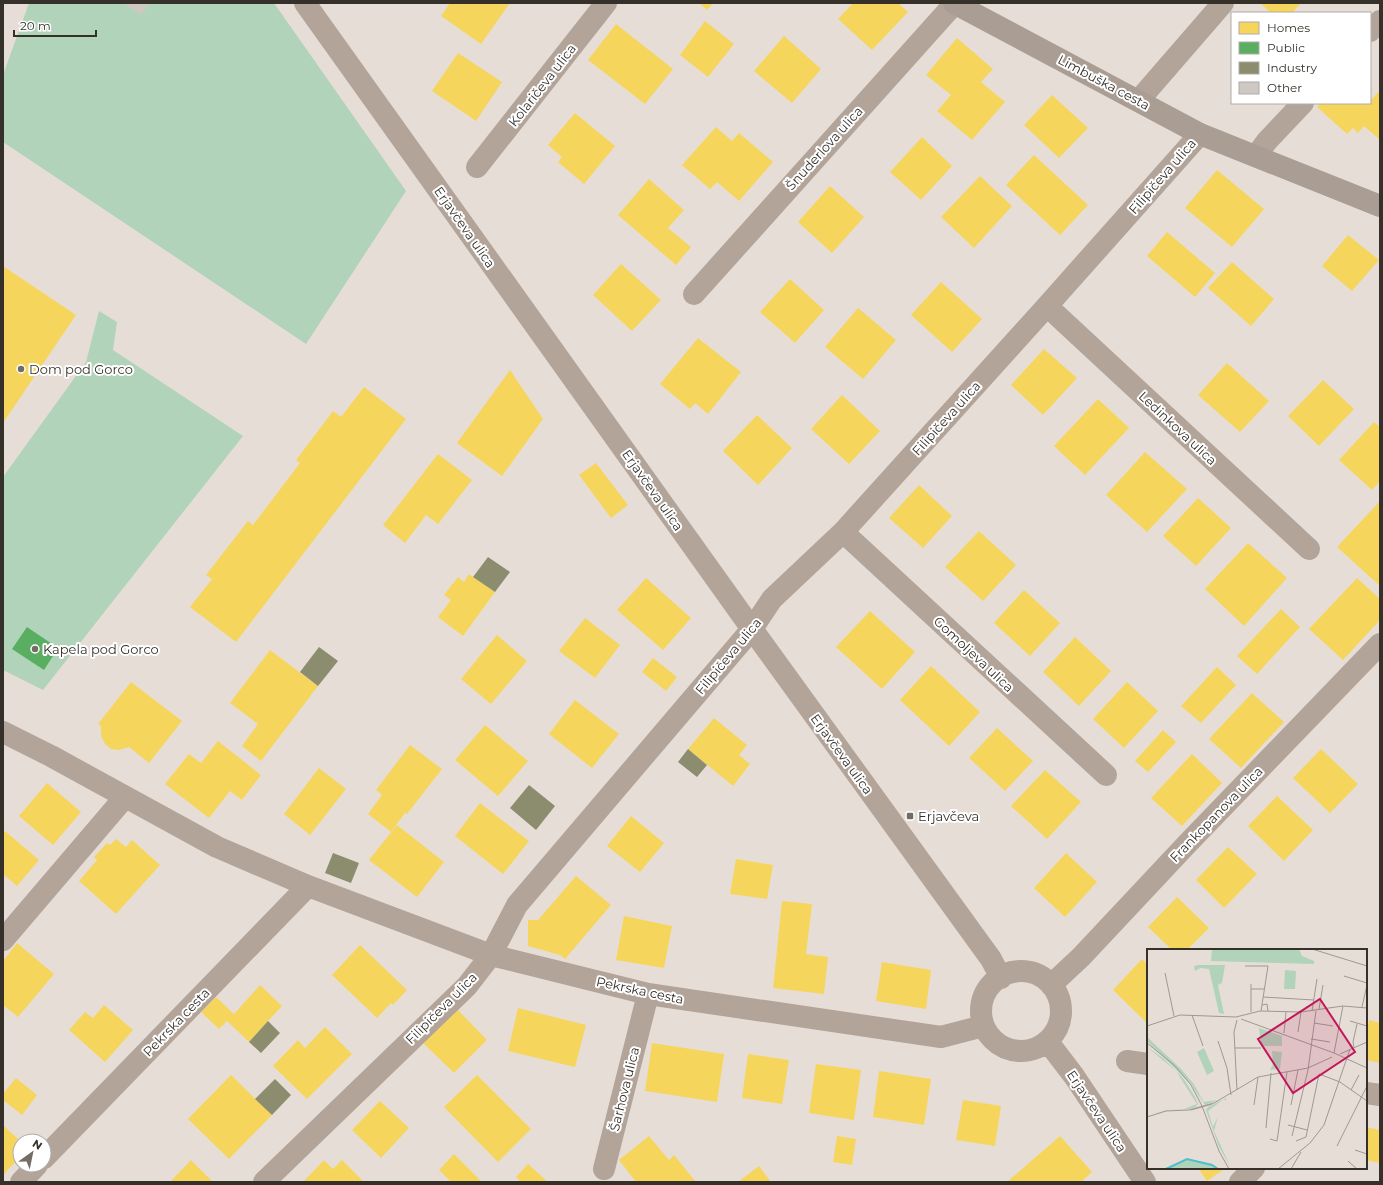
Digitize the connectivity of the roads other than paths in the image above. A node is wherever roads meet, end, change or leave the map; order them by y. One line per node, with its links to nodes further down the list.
1 (305, 3): 17 (street, Erjavčeva ulica)
2 (606, 3): 11 (street, Kolaričeva ulica)
3 (955, 3): 7 (main road, Limbuška cesta); 13 (street, Šnuderlova ulica)
4 (1223, 3): 7 (street)
5 (1380, 21): 6 (street)
6 (1371, 31)
7 (1139, 100): 9 (main road, Limbuška cesta)
8 (1302, 104): 10 (street)
9 (1200, 134): 10 (main road, Limbuška cesta); 14 (street, Filipičeva ulica)
10 (1256, 156): 12 (main road, Limbuška cesta)
11 (477, 167)
12 (1380, 206)
13 (694, 294)
14 (1047, 306): 15 (street, Filipičeva ulica); 16 (street, Ledinkova ulica)
15 (842, 532): 17 (street, Filipičeva ulica); 20 (street, Gomoljeva ulica)
16 (1309, 549)
17 (752, 629): 24 (street, Filipičeva ulica); 25 (street, Erjavčeva ulica)
18 (1380, 644): 26 (street, Frankopanova ulica)
19 (3, 732): 21 (street, Pekrska cesta)
20 (1106, 775)
21 (125, 797): 22 (street, Pekrska cesta); 23 (street)
22 (308, 886): 24 (street, Pekrska cesta); 34 (street, Pekrska cesta)
23 (3, 940)
24 (491, 955): 27 (street, Pekrska cesta); 39 (street, Filipičeva ulica)
25 (1001, 978): 26 (street); 28 (street)
26 (1051, 985): 29 (street)
27 (648, 994): 28 (street, Pekrska cesta); 37 (street, Šarhova ulica)
28 (983, 1026): 29 (street)
29 (1048, 1042): 40 (street, Erjavčeva ulica)
30 (1126, 1062): 31 (street)
31 (1147, 1064)
32 (1367, 1093): 33 (street)
33 (1380, 1095)
34 (52, 1150)
35 (1253, 1169): 41 (street)
36 (29, 1173): 38 (street)
37 (603, 1178)
38 (21, 1182)
39 (264, 1182)
40 (1145, 1182)
41 (1240, 1182)

